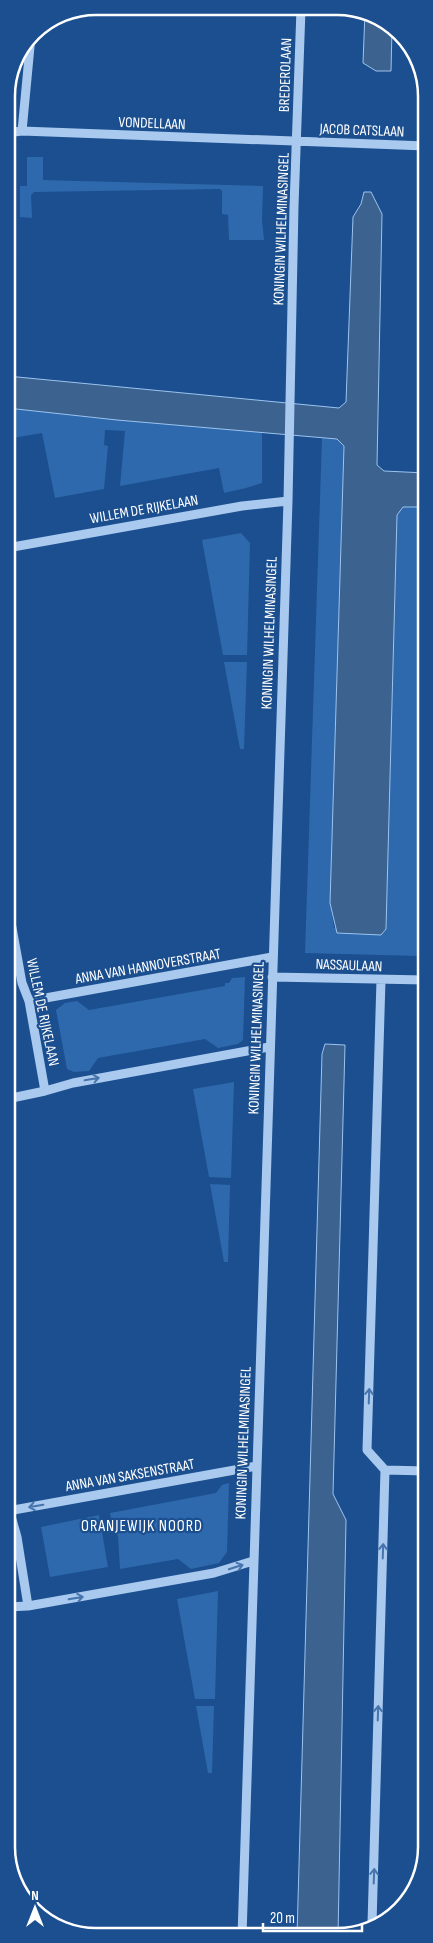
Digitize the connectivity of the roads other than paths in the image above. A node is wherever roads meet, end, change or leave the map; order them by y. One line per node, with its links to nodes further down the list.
1 (301, 15): 5 (street, BREDEROLAAN)
2 (30, 50): 4 (street)
3 (15, 132): 4 (street, VONDELLAAN)
4 (22, 132): 5 (street, VONDELLAAN)
5 (297, 142): 6 (street, JACOB CATSLAAN); 7 (street, KONINGIN WILHELMINASINGEL)
6 (418, 146)
7 (288, 501): 8 (street, WILLEM DE RIJKELAAN); 10 (street, KONINGIN WILHELMINASINGEL)
8 (15, 547)
9 (15, 944): 14 (street, WILLEM DE RIJKELAAN)
10 (272, 957): 11 (street, KONINGIN WILHELMINASINGEL); 14 (street, ANNA VAN HANNOVERSTRAAT)
11 (272, 977): 12 (street, NASSAULAAN); 15 (street, KONINGIN WILHELMINASINGEL)
12 (381, 980): 13 (street, NASSAULAAN); 19 (street, one-way to 12)
13 (418, 980)
14 (29, 1002): 16 (street, WILLEM DE RIJKELAAN)
15 (269, 1047): 16 (street, one-way to 15); 18 (street, KONINGIN WILHELMINASINGEL)
16 (45, 1092): 17 (street)
17 (15, 1098)
18 (256, 1466): 21 (street, ANNA VAN SAKSENSTRAAT, one-way to 21); 23 (street, KONINGIN WILHELMINASINGEL)
19 (386, 1470): 20 (street); 26 (street, one-way to 19)
20 (418, 1471)
21 (15, 1506)
22 (15, 1530): 24 (street)
23 (253, 1561): 24 (street, one-way to 23); 27 (street, KONINGIN WILHELMINASINGEL)
24 (28, 1606): 25 (street)
25 (15, 1607)
26 (372, 1920)
27 (242, 1928)

